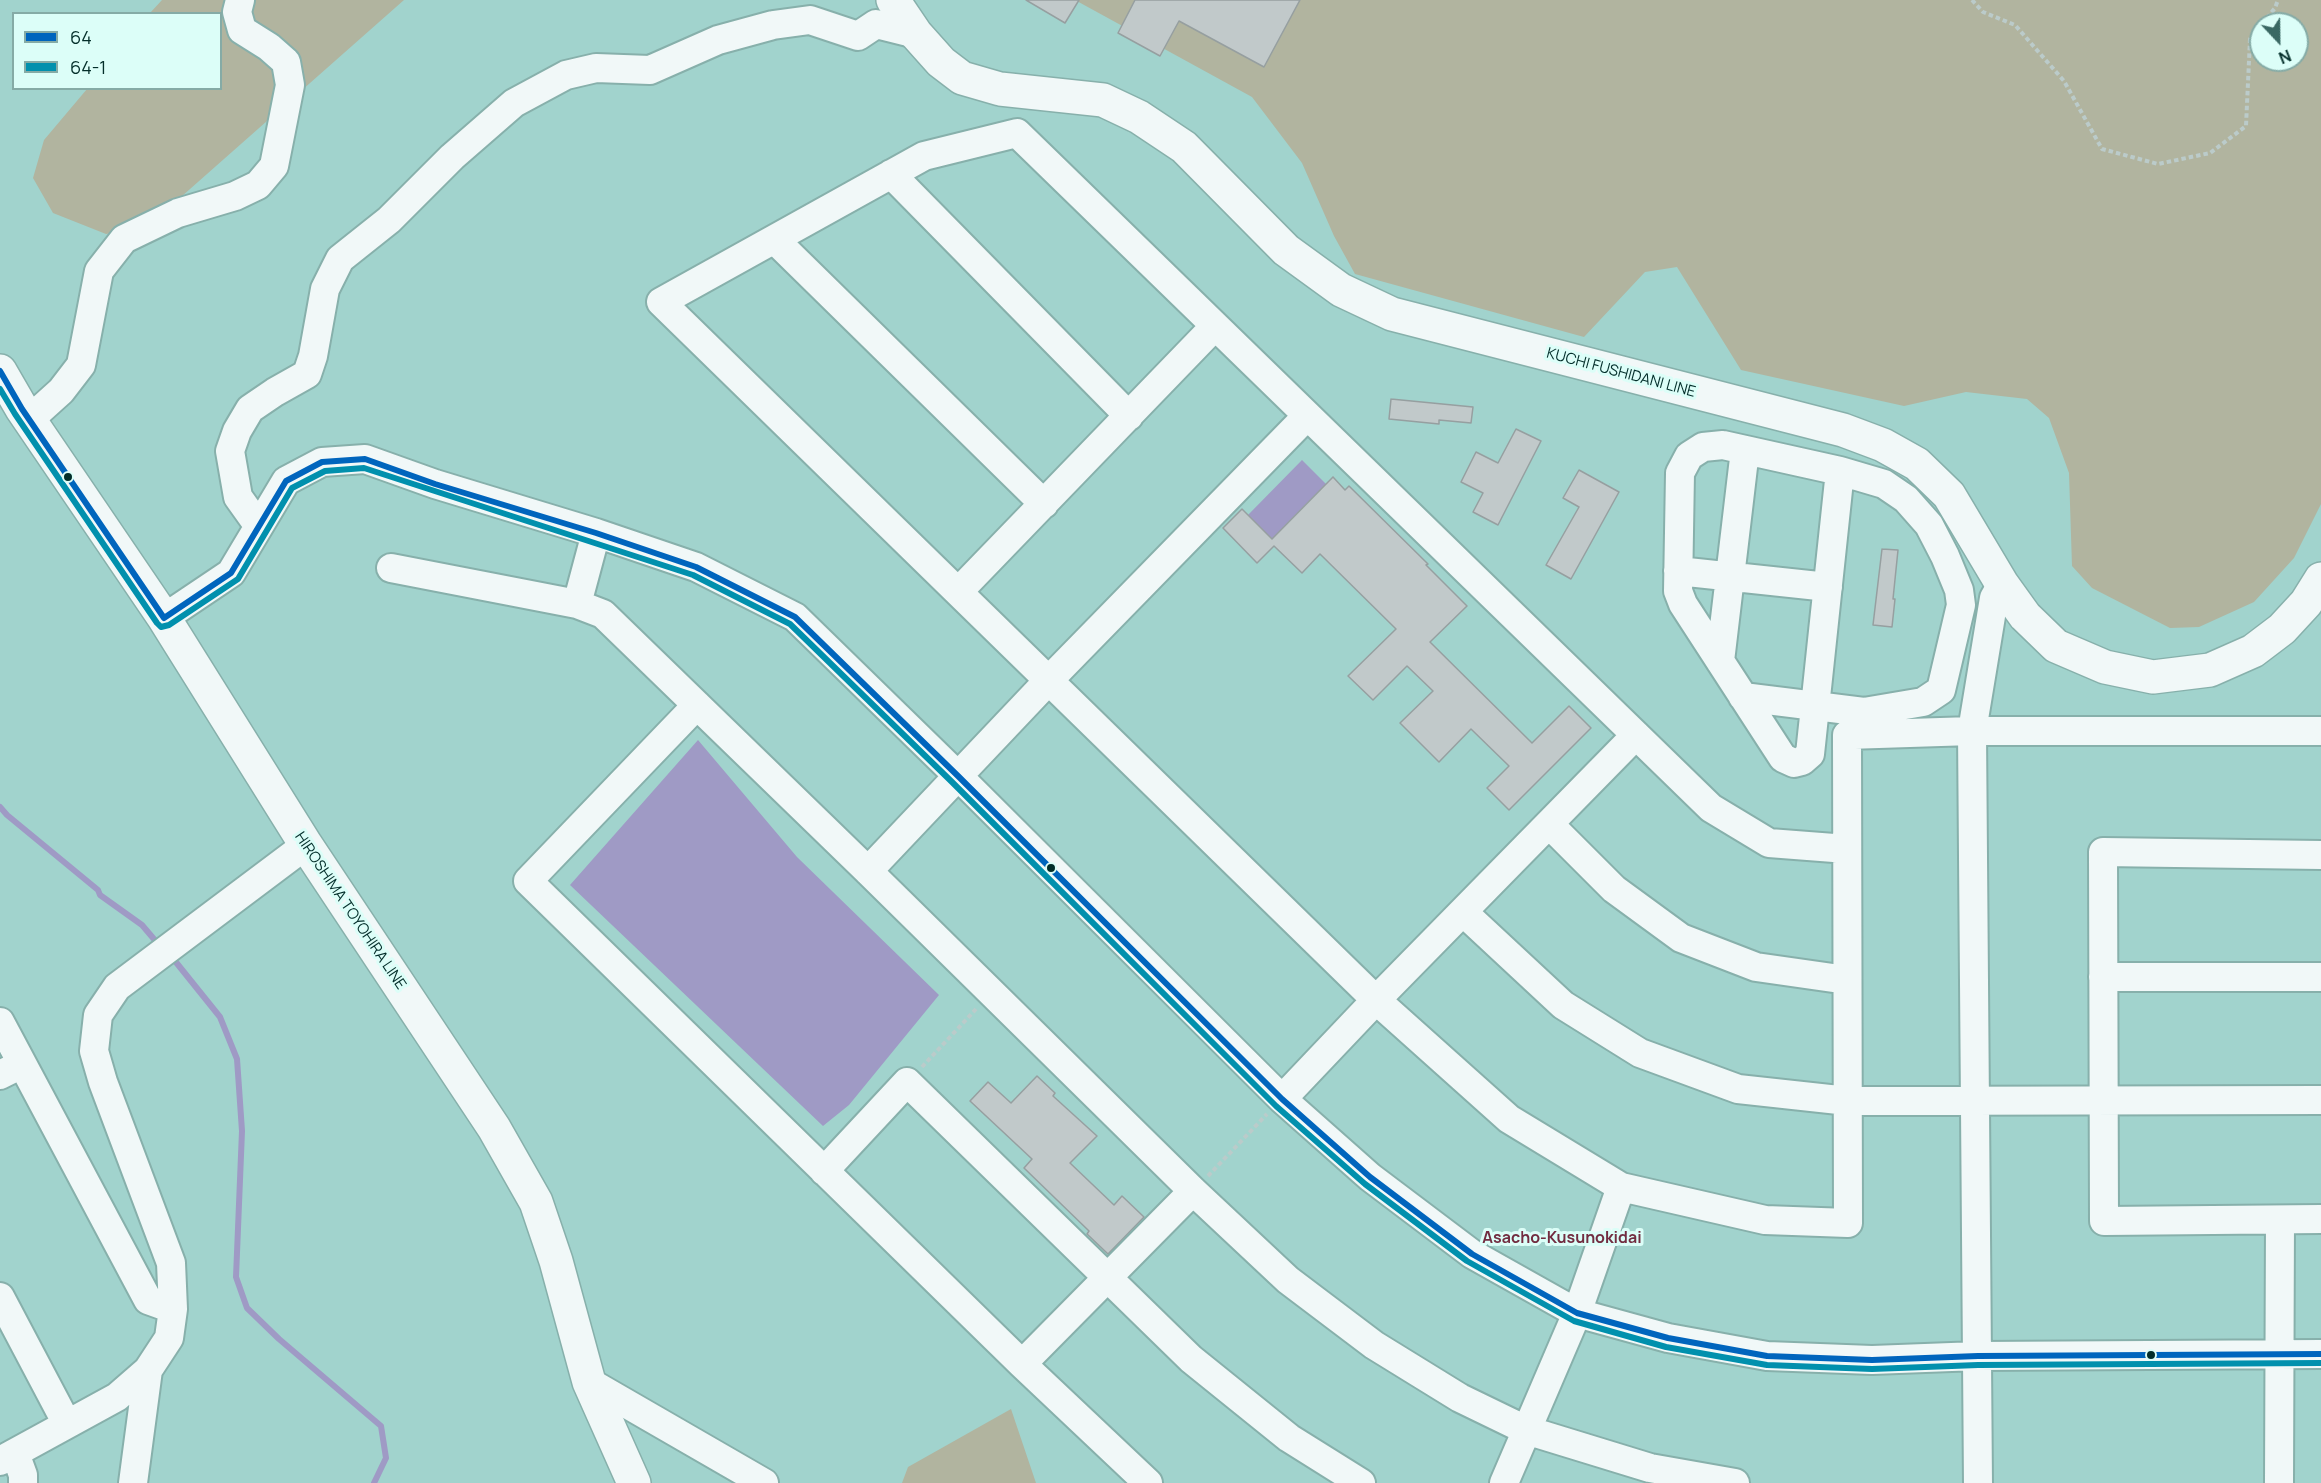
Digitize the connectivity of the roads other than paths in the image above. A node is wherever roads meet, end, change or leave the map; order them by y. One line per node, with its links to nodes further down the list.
1 (240, 0): 8 (street)
2 (893, 0): 3 (main road, KUCHI FUSHIDANI LINE)
3 (916, 34): 14 (street); 20 (main road, KUCHI FUSHIDANI LINE)
4 (891, 174): 5 (street); 6 (street); 9 (street)
5 (775, 240): 13 (street); 22 (street)
6 (1215, 327): 9 (street); 10 (street)
7 (0, 371): 8 (main road, HIROSHIMA TOYOHIRA LINE)
8 (18, 413): 24 (main road, HIROSHIMA TOYOHIRA LINE)
9 (1129, 416): 13 (street)
10 (1307, 416): 26 (street); 32 (street)
11 (1745, 450): 12 (street); 17 (street); 18 (street)
12 (1840, 471): 21 (street); 29 (street)
13 (1044, 504): 22 (street)
14 (258, 525): 15 (street); 24 (street)
15 (596, 533): 23 (street); 33 (street)
16 (391, 568): 23 (street)
17 (1678, 571): 18 (street); 25 (street)
18 (1730, 576): 21 (street); 25 (street)
19 (2321, 579): 20 (main road, KUCHI FUSHIDANI LINE)
20 (2002, 584): 30 (street)
21 (1828, 586): 29 (street)
22 (958, 592): 26 (street)
23 (577, 604): 28 (street)
24 (164, 618): 35 (main road, HIROSHIMA TOYOHIRA LINE)
25 (1720, 661): 27 (street)
26 (1048, 681): 33 (street); 43 (street)
27 (1743, 697): 29 (street); 29 (street)
28 (697, 705): 38 (street); 51 (street)
29 (1815, 705)
30 (1972, 731): 31 (street); 36 (street); 48 (street)
31 (2321, 731)
32 (1636, 735): 34 (street); 36 (street)
33 (958, 776): 38 (street); 50 (street)
34 (1549, 824): 39 (street); 42 (street)
35 (306, 845): 58 (street); 65 (main road, HIROSHIMA TOYOHIRA LINE)
36 (1847, 849): 42 (street)
37 (2321, 855): 40 (street)
38 (868, 871): 52 (street)
39 (1462, 912): 43 (street); 47 (street)
40 (2103, 977): 41 (street); 49 (street)
41 (2321, 977)
42 (1847, 980): 47 (street)
43 (1376, 1000): 50 (street); 53 (street)
44 (0, 1022): 45 (street)
45 (11, 1070): 58 (street)
46 (2321, 1100): 49 (street)
47 (1848, 1101): 48 (street); 53 (street)
48 (1976, 1101): 49 (street); 62 (street)
49 (2103, 1101): 55 (street)
50 (1278, 1103): 59 (street)
51 (824, 1171): 56 (street); 63 (street)
52 (1198, 1186): 56 (street); 67 (street)
53 (1621, 1187): 59 (street)
54 (2321, 1219): 55 (street)
55 (2280, 1220): 61 (street)
56 (1108, 1277): 63 (street); 74 (street)
57 (0, 1297): 66 (street)
58 (173, 1309): 64 (street)
59 (1577, 1313): 62 (street); 67 (street)
60 (2321, 1353): 61 (street)
61 (2279, 1354): 62 (street); 78 (street)
62 (1978, 1356): 77 (street)
63 (1022, 1364): 73 (street)
64 (148, 1370): 66 (street); 70 (street)
65 (589, 1382): 71 (main road, HIROSHIMA TOYOHIRA LINE); 72 (street)
66 (68, 1424): 68 (street)
67 (1526, 1430): 75 (street); 76 (street)
68 (8, 1457): 69 (street)
69 (23, 1483)
70 (133, 1483)
71 (634, 1483)
72 (764, 1483)
73 (1148, 1483)
74 (1361, 1483)
75 (1504, 1483)
76 (1735, 1483)
77 (1978, 1483)
78 (2279, 1483)

